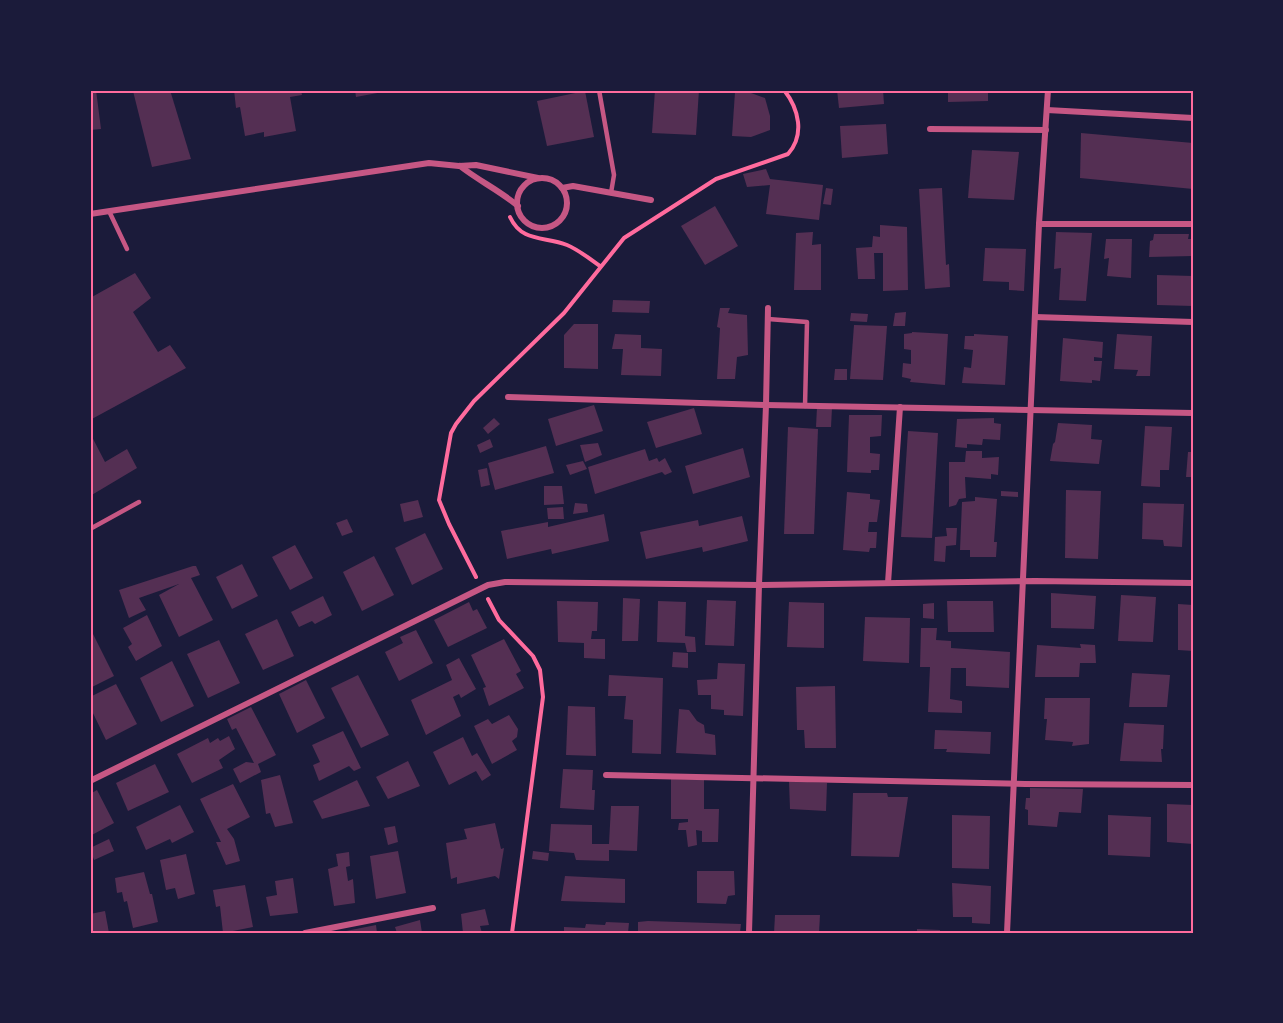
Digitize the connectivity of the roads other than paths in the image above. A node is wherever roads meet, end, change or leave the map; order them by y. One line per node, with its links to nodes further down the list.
1 (599, 90): 10 (lane)
2 (1048, 90): 3 (street)
3 (1047, 110): 4 (street); 6 (street)
4 (1193, 118)
5 (930, 129): 6 (street)
6 (1046, 130): 15 (street)
7 (459, 166): 8 (street); 12 (street); 13 (street)
8 (538, 178): 9 (street); 12 (street)
9 (562, 188): 10 (street); 12 (street)
10 (611, 193): 11 (street)
11 (651, 200)
12 (518, 206)
13 (109, 211): 14 (street); 17 (lane)
14 (90, 214)
15 (1039, 224): 16 (street); 19 (street)
16 (1193, 224)
17 (127, 249)
18 (768, 308): 20 (street)
19 (1035, 317): 21 (street); 26 (street)
20 (768, 319): 23 (street); 24 (lane)
21 (1193, 322)
22 (508, 397): 23 (street)
23 (766, 405): 24 (street); 33 (street)
24 (805, 406): 25 (street)
25 (900, 407): 26 (street); 32 (street)
26 (1032, 411): 27 (street); 30 (street)
27 (1193, 413)
28 (139, 502): 29 (lane)
29 (90, 529)
30 (1023, 583): 31 (street); 32 (street); 37 (street)
31 (1193, 583)
32 (888, 584): 33 (street)
33 (759, 585): 35 (street); 36 (street)
34 (606, 775): 35 (street)
35 (753, 777): 37 (street); 41 (street)
36 (90, 781)
37 (1013, 784): 38 (street); 42 (street)
38 (1193, 785)
39 (433, 909): 40 (street)
40 (304, 933)
41 (749, 933)
42 (1007, 933)

